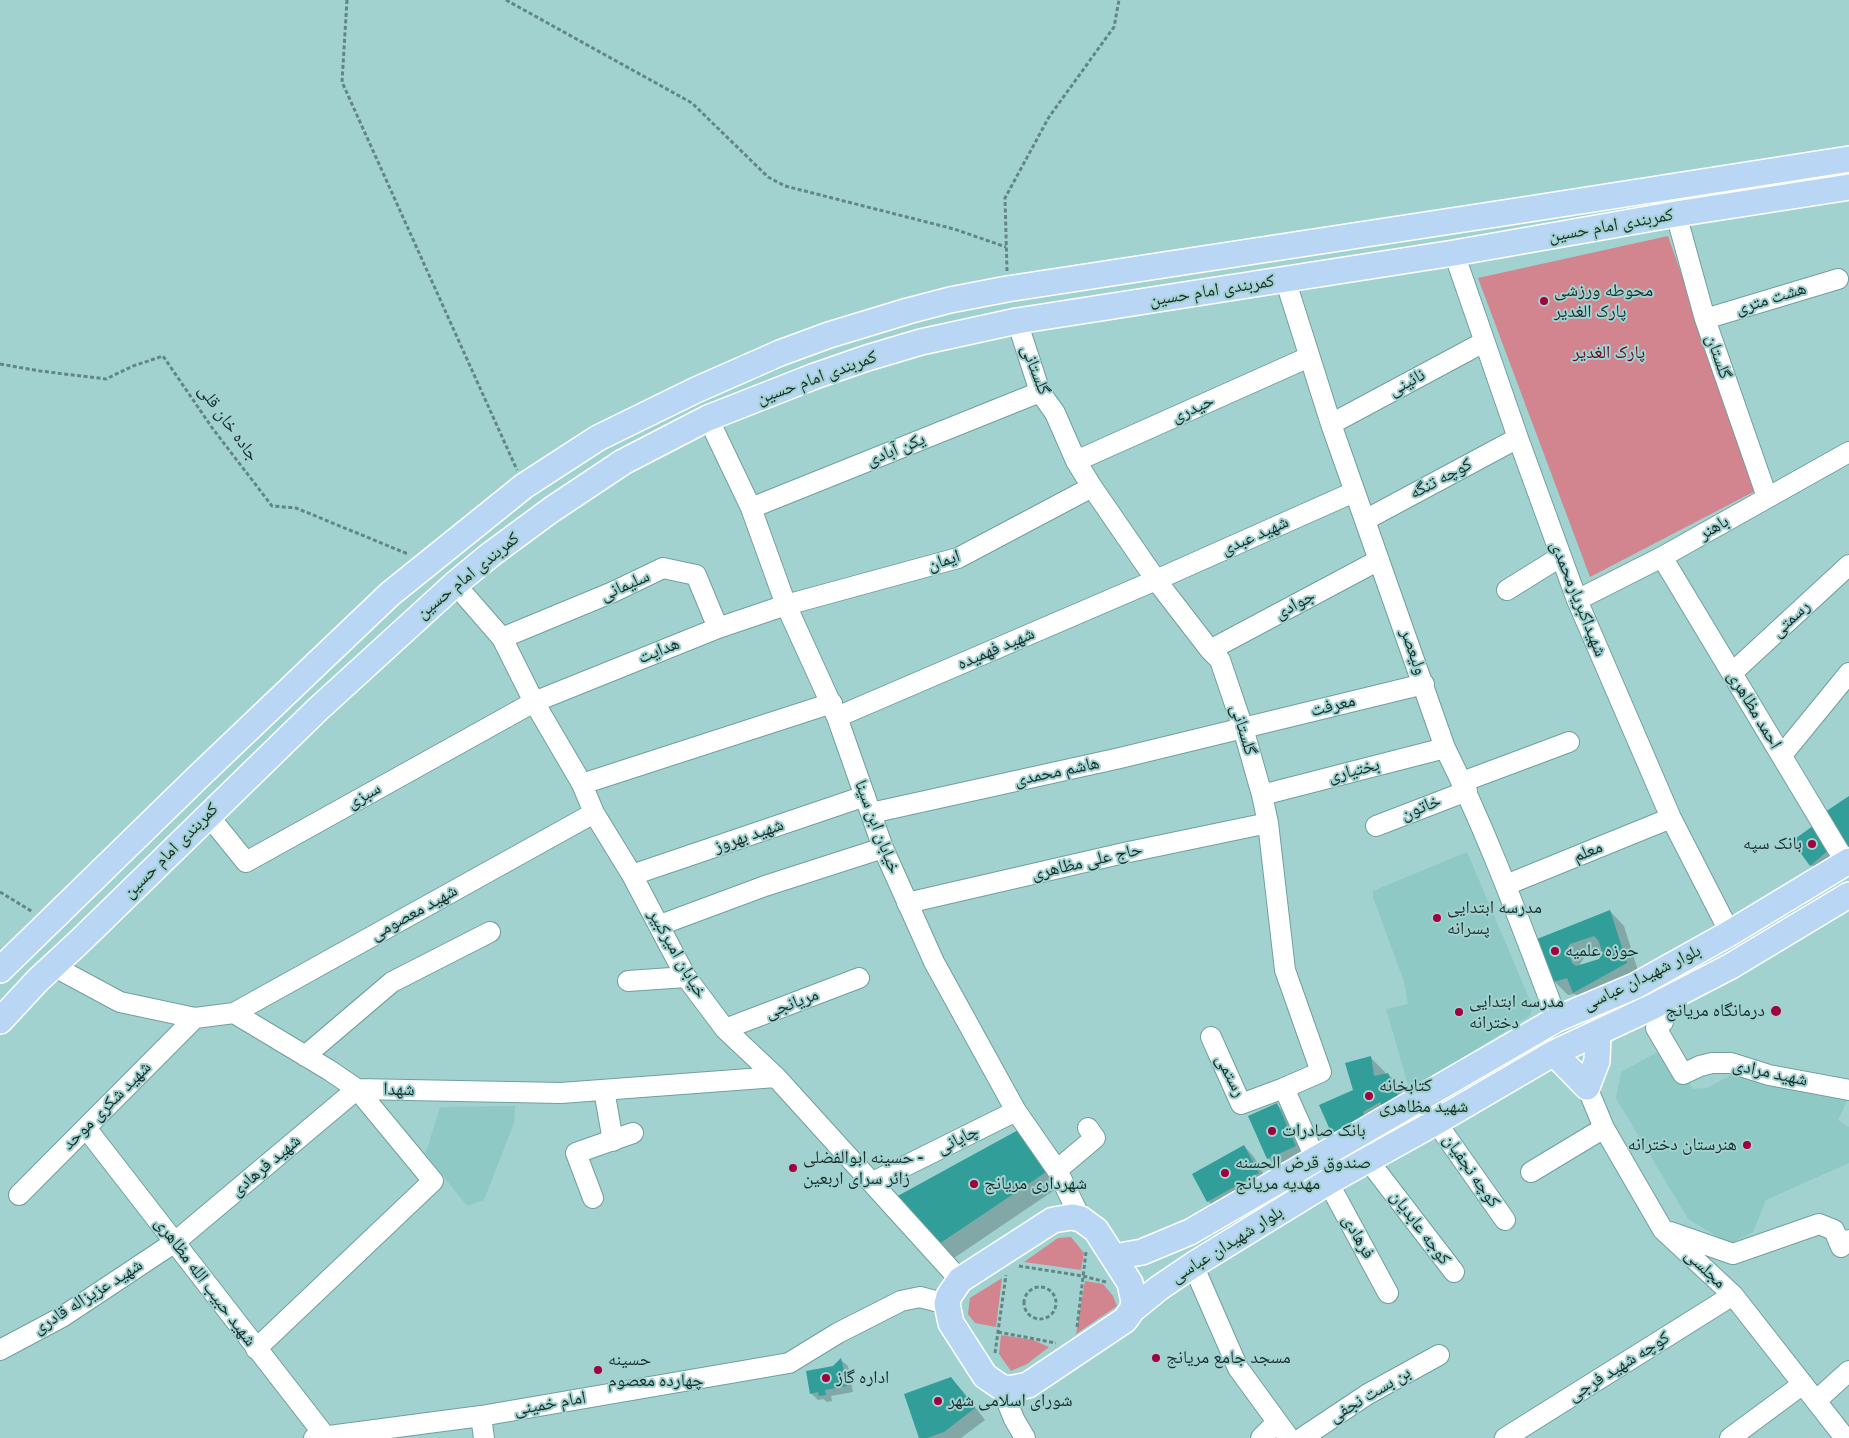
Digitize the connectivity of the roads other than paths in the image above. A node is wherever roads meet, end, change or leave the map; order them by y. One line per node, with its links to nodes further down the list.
1 (1849, 158): 11 (main road, کمربندی امام حسین)
2 (1849, 187): 3 (main road, کمربندی امام حسین)
3 (1676, 214): 4 (main road, کمربندی امام حسین); 7 (street, گلستان)
4 (1454, 253): 5 (main road, کمربندی امام حسین); 9 (street, شهیداکبریارمحمدی)
5 (1285, 279): 8 (main road, کمربندی امام حسین); 10 (street, ولیعصر)
6 (1838, 279): 7 (street, هشت متری)
7 (1705, 319): 20 (street, گلستان)
8 (1017, 321): 12 (street, گلستانی); 13 (main road, کمربندی امام حسین)
9 (1484, 342): 14 (street, نائینی); 15 (street, شهیداکبریارمحمدی)
10 (1309, 357): 14 (street, ولیعصر); 17 (street, حیدری)
11 (696, 390): 13 (main road); 63 (main road, کمربندی امام حسین)
12 (1040, 392): 17 (street, گلستانی); 21 (street, یکن آبادی)
13 (708, 418): 21 (street, خیابان ابن سینا); 28 (main road, کمربندی امام حسین)
14 (1331, 424): 19 (street, ولیعصر)
15 (1518, 438): 22 (street, کوچه تنگه); 23 (street, شهیداکبریارمحمدی)
16 (1849, 452): 20 (street, باهنر)
17 (1076, 461): 18 (street, گلستانی)
18 (1092, 487): 27 (street, گلستانی); 31 (street, ایمان)
19 (1354, 492): 22 (street, ولیعصر); 27 (street, شهید عبدی)
20 (1768, 497): 24 (street, باهنر)
21 (752, 508): 31 (street, خیابان ابن سینا)
22 (1365, 520): 25 (street, ولیعصر)
23 (1560, 557): 29 (street); 30 (street, شهیداکبریارمحمدی)
24 (1662, 557): 30 (street, باهنر); 35 (street, احمد مظاهری)
25 (1379, 560): 34 (street, جوادی); 37 (street, ولیعصر)
26 (1849, 565): 35 (street, رسمتی)
27 (1156, 580): 34 (street, گلستانی); 39 (street, شهید فهمیده)
28 (455, 584): 33 (street, خیابان امیرکبیر); 49 (main road, کمربندی امام حسین)
29 (1507, 590)
30 (1577, 600): 50 (street, شهیداکبریارمحمدی)
31 (786, 605): 32 (street, هدایت); 39 (street, خیابان ابن سینا)
32 (718, 628): 33 (street, سلیمانی); 38 (street, هدایت)
33 (502, 638): 38 (street, خیابان امیرکبیر)
34 (1210, 650): 40 (street, گلستانی)
35 (1732, 673): 43 (street, احمد مظاهری)
36 (1849, 673): 43 (street)
37 (1424, 684): 40 (street, معرفت); 42 (street, ولیعصر)
38 (534, 702): 44 (street, خیابان امیرکبیر); 49 (street, سبزی)
39 (834, 710): 44 (street, شهید فهمیده); 47 (street, خیابان ابن سینا)
40 (1243, 728): 46 (street, گلستانی); 47 (street, هاشم محمدی)
41 (1569, 742): 45 (street, خاتون)
42 (1445, 748): 45 (street, ولیعصر); 46 (street, بختیاری)
43 (1782, 755): 54 (street, احمد مظاهری)
44 (582, 784): 48 (street, خیابان امیرکبیر)
45 (1464, 786): 52 (street, خاتون); 56 (street, ولیعصر)
46 (1262, 795): 51 (street, گلستانی)
47 (868, 805): 53 (street, خیابان ابن سینا); 55 (street, شهید بهروز)
48 (594, 813): 55 (street, خیابان امیرکبیر); 68 (street, شهید معصومی)
49 (208, 815): 62 (main road, کمربندی امام حسین)
50 (1671, 818): 56 (street, معلم); 61 (street, شهیداکبریارمحمدی)
51 (1268, 823): 58 (street, حاج علی مظاهری); 79 (street, گلستانی)
52 (1376, 826)
53 (883, 848): 58 (street, خیابان ابن سینا); 59 (street)
54 (1848, 862): 61 (main road, بلوار شهیدان عباسی)
55 (632, 875): 59 (street, خیابان امیرکبیر)
56 (1506, 886): 70 (street, ولیعصر)
57 (1849, 895): 67 (main road, بلوار شهیدان عباسی)
58 (907, 903): 83 (street, خیابان ابن سینا)
59 (660, 925): 64 (street, خیابان امیرکبیر)
60 (490, 932): 76 (street)
61 (1730, 933): 70 (main road, بلوار شهیدان عباسی)
62 (52, 966): 69 (street); 71 (main road, کمربندی امام حسین)
63 (0, 970)
64 (686, 977): 66 (street); 72 (street, خیابان امیرکبیر)
65 (859, 978): 72 (street, مریانجی)
66 (628, 981)
67 (1652, 1007): 73 (main road, بلوار شهیدان عباسی); 82 (street, شهید مرادی)
68 (234, 1013): 69 (street); 76 (street, شهدا)
69 (195, 1018): 85 (street, شهید شکری موحد)
70 (1557, 1019): 90 (main road, بلوار شهیدان عباسی)
71 (0, 1021)
72 (725, 1029): 77 (street, خیابان امیرکبیر)
73 (1598, 1033): 75 (main road, بلوار شهیدان عباسی); 78 (main road)
74 (1211, 1037): 79 (street, رستمی)
75 (1554, 1053): 78 (main road); 84 (main road, بلوار شهیدان عباسی)
76 (305, 1056): 80 (street, شهدا)
77 (776, 1077): 81 (street, شهدا); 94 (street, خیابان امیرکبیر)
78 (1587, 1087): 87 (street, مجلسی)
79 (1284, 1088): 90 (street)
80 (357, 1089): 81 (street, شهدا); 102 (street, شهید فرهادی); 111 (street)
81 (604, 1090): 89 (street)
82 (1849, 1090)
83 (1016, 1111): 92 (street, خیابان ابن سینا); 94 (street, چایانی)
84 (1436, 1122): 91 (main road, بلوار شهیدان عباسی); 99 (street, کوچه نجفیان)
85 (86, 1128): 96 (street, شهید شکری موحد); 102 (street, شهید حبیب الله مظاهری)
86 (1088, 1128): 92 (street)
87 (1604, 1128): 93 (street); 100 (street, مجلسی)
88 (633, 1134): 89 (street)
89 (613, 1141): 97 (street)
90 (1316, 1160): 103 (main road, بلوار شهیدان عباسی)
91 (1368, 1160): 95 (main road, بلوار شهیدان عباسی); 105 (street, کوجه عابدیان)
92 (1057, 1170): 98 (street, خیابان ابن سینا)
93 (1530, 1172)
94 (873, 1182): 106 (street, خیابان امیرکبیر)
95 (1328, 1182): 104 (main road, بلوار شهیدان عباسی); 107 (street, فرهادی)
96 (19, 1195)
97 (593, 1198)
98 (1081, 1219): 103 (main road); 106 (main road)
99 (1505, 1220)
100 (1663, 1230): 101 (street); 108 (street, مجلسی)
101 (1849, 1240)
102 (175, 1242): 111 (street, شهید حبیب الله مظاهری); 112 (street, شهید عزیزاله قادری)
103 (1103, 1263): 110 (main road)
104 (1193, 1265): 110 (main road, بلوار شهیدان عباسی); 119 (street)
105 (1454, 1272)
106 (960, 1280): 109 (main road)
107 (1388, 1293)
108 (1733, 1295): 115 (street, مجلسی); 125 (street, کوچه شهید فرجی)
109 (947, 1304): 116 (main road); 118 (street, امام خمینی)
110 (1132, 1310): 116 (main road, بلوار شهیدان عباسی)
111 (256, 1349): 120 (street, شهید حبیب الله مظاهری)
112 (0, 1350)
113 (1440, 1355): 124 (street, بن بست نجفی)
114 (1849, 1371): 117 (street)
115 (1803, 1384): 117 (street, مجلسی); 126 (street)
116 (1001, 1387): 122 (street)
117 (1817, 1400): 127 (street, مجلسی)
118 (481, 1416): 120 (street, امام خمینی); 121 (street)
119 (1282, 1430): 123 (street)
120 (319, 1437)
121 (484, 1438)
122 (1025, 1438)
123 (1261, 1438)
124 (1302, 1438)
125 (1505, 1438)
126 (1730, 1438)
127 (1845, 1438)

